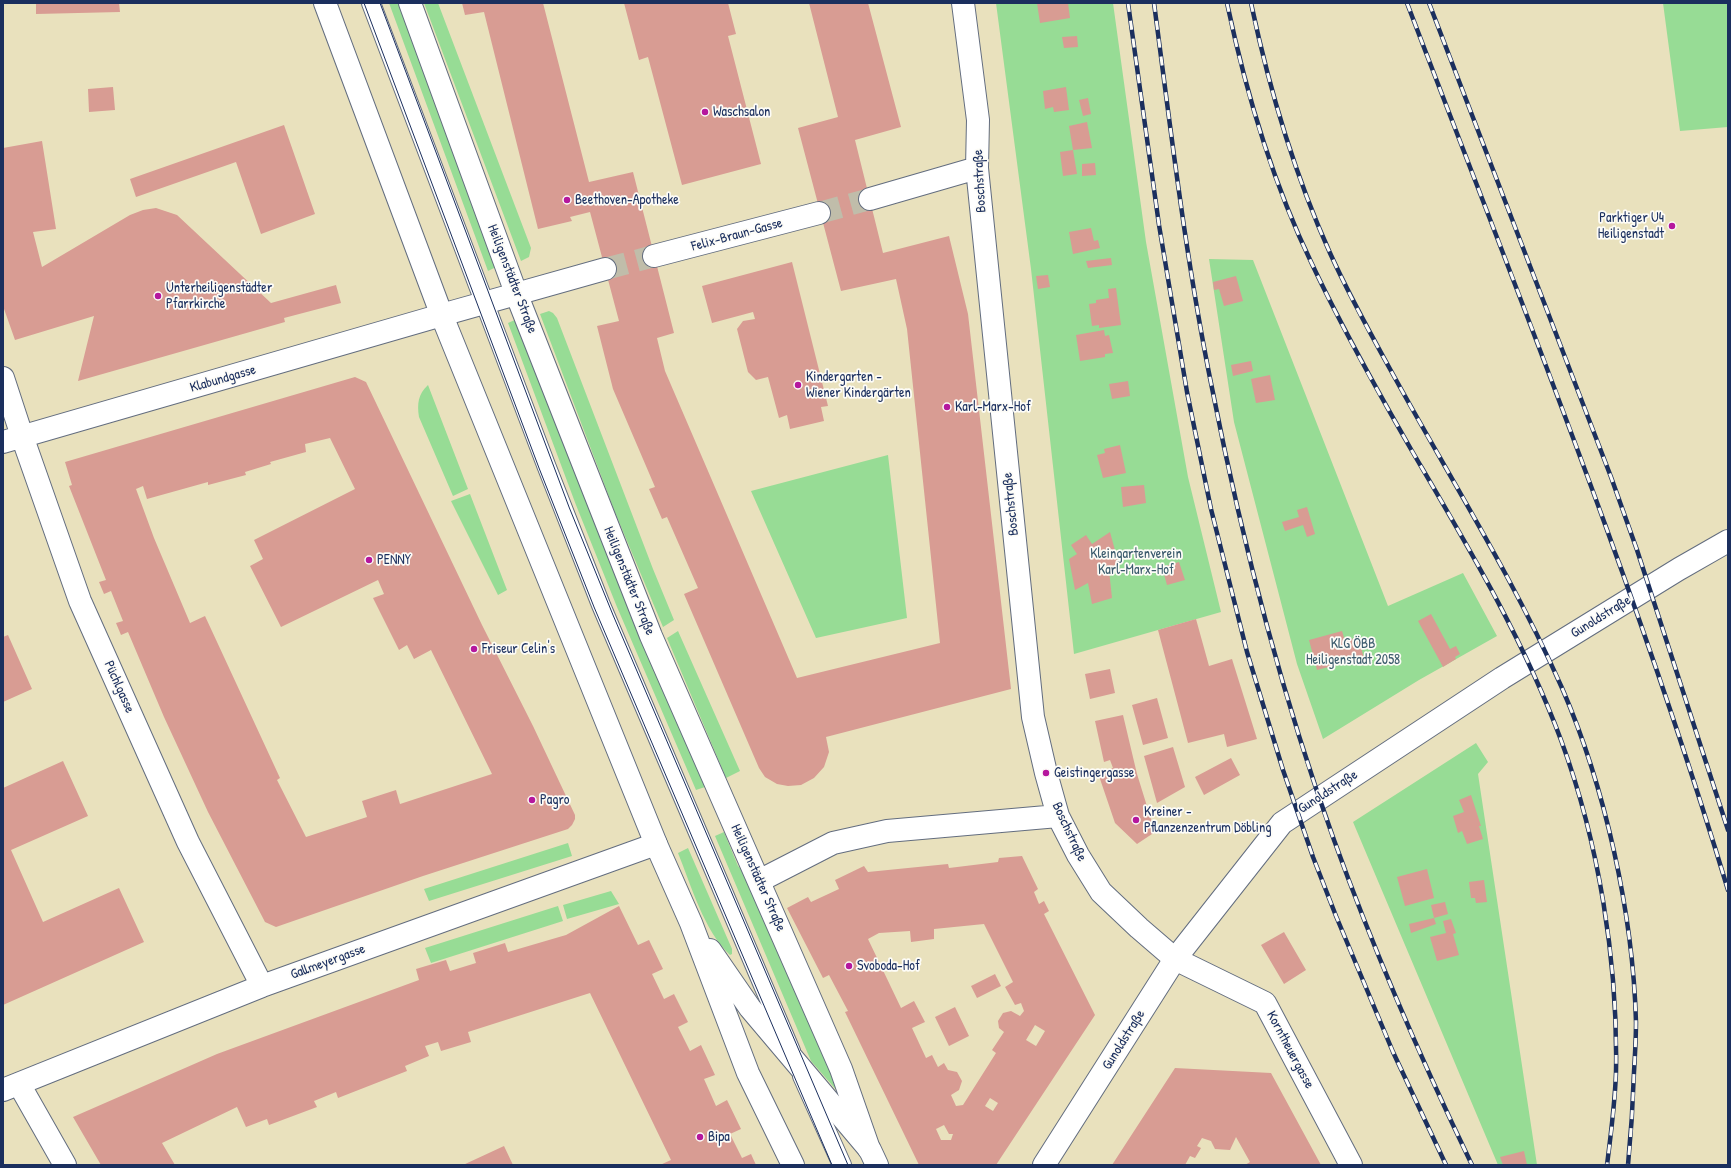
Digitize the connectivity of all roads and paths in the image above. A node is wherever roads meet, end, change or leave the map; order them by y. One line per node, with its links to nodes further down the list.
1 (325, 3): 12 (street, Heiligenstädter Straße)
2 (371, 3): 11 (lane)
3 (410, 3): 10 (street, Heiligenstädter Straße)
4 (962, 3): 5 (street, Boschstraße)
5 (977, 168): 6 (street); 16 (street, Boschstraße)
6 (870, 200)
7 (819, 213): 8 (street, Felix-Braun-Gasse)
8 (654, 256)
9 (605, 269): 10 (street)
10 (516, 293): 11 (street); 18 (street, Heiligenstädter Straße)
11 (484, 303): 12 (street); 22 (lane)
12 (442, 316): 14 (street, Klabundgasse); 17 (street, Heiligenstädter Straße)
13 (3, 378): 14 (street, Püchlgasse)
14 (12, 439): 21 (street, Püchlgasse)
15 (1728, 541): 20 (street, Gunoldstraße)
16 (1058, 816): 18 (street); 20 (street, Boschstraße)
17 (656, 844): 19 (street, Heiligenstädter Straße); 21 (street, Gallmeyergasse)
18 (759, 881): 24 (street, Heiligenstädter Straße)
19 (691, 923): 22 (street, Heiligenstädter Straße); 26 (street, Heiligenstädter Straße)
20 (1175, 958): 28 (street, Gunoldstraße); 29 (street, Korntheuergasse)
21 (262, 986): 23 (street, Gallmeyergasse)
22 (797, 1064): 24 (street, Heiligenstädter Straße); 27 (lane)
23 (11, 1087): 25 (street)
24 (874, 1158)
25 (65, 1165)
26 (793, 1165)
27 (842, 1165)
28 (1044, 1165)
29 (1351, 1165)

